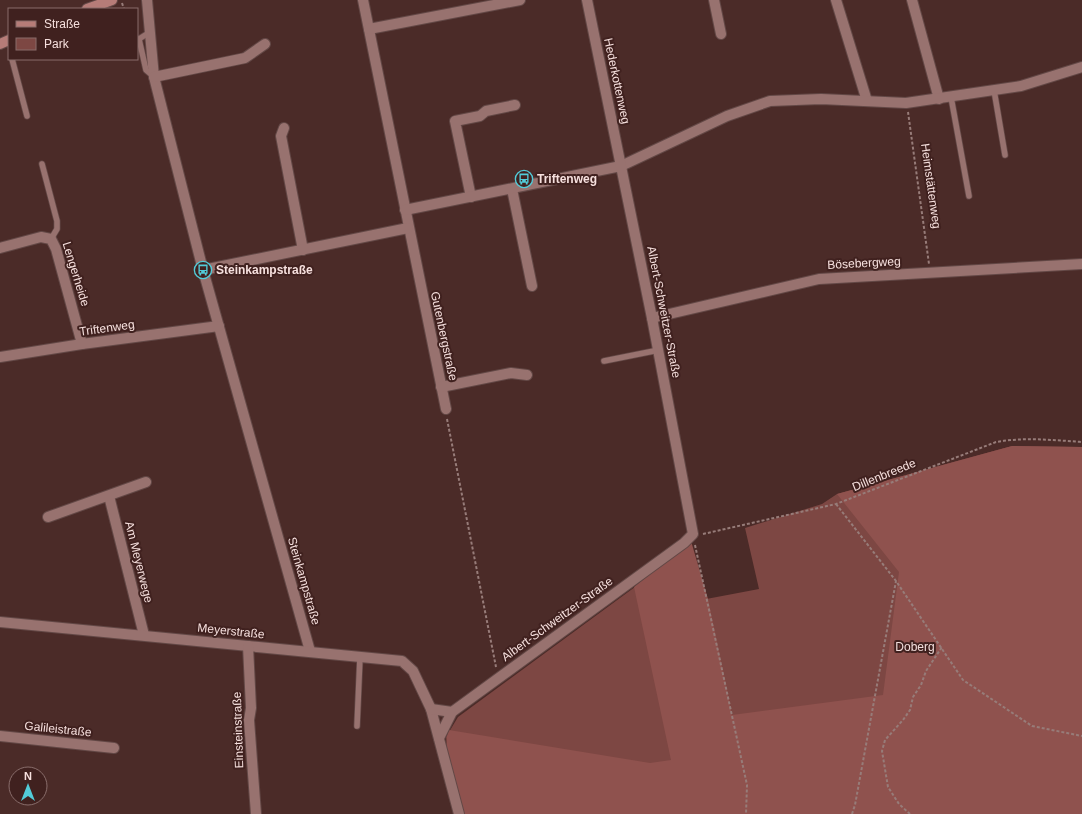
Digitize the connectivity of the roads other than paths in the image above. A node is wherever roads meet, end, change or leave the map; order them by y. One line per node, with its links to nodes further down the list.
1 (112, 0): 9 (main road)
2 (147, 0): 15 (street, Steinkampstraße)
3 (363, 0): 10 (street, Gutenbergstraße)
4 (520, 0): 10 (street)
5 (587, 0): 25 (street, Hederkottenweg)
6 (714, 0): 11 (street)
7 (836, 0): 19 (street)
8 (912, 0): 18 (street)
9 (90, 8)
10 (369, 29): 29 (street, Gutenbergstraße)
11 (721, 34)
12 (265, 44): 15 (street)
13 (12, 60): 21 (lane)
14 (1082, 67): 16 (street)
15 (154, 77): 35 (street, Steinkampstraße)
16 (994, 90): 17 (street); 23 (lane)
17 (951, 97): 18 (street); 27 (lane)
18 (939, 99): 19 (street)
19 (867, 101): 25 (street)
20 (514, 105): 28 (street)
21 (26, 116)
22 (284, 128): 33 (street)
23 (1005, 155)
24 (42, 164): 31 (lane)
25 (621, 166): 26 (street); 37 (street, Albert-Schweitzer-Straße)
26 (512, 189): 28 (street); 36 (street)
27 (969, 196)
28 (471, 197): 29 (street)
29 (405, 210): 30 (street, Gutenbergstraße)
30 (408, 228): 33 (street); 44 (street, Gutenbergstraße)
31 (51, 239): 32 (street, Lengerheide); 39 (street, Lengerheide)
32 (0, 248)
33 (304, 250): 35 (street)
34 (1082, 264): 37 (street, Bösebergweg)
35 (202, 270): 38 (street, Steinkampstraße)
36 (532, 286)
37 (652, 318): 40 (street, Albert-Schweitzer-Straße)
38 (219, 326): 39 (street, Triftenweg); 52 (street, Steinkampstraße)
39 (82, 344): 41 (street, Triftenweg)
40 (659, 350): 42 (lane); 55 (street, Albert-Schweitzer-Straße)
41 (0, 357)
42 (604, 361)
43 (527, 375): 44 (street)
44 (441, 387): 45 (street, Gutenbergstraße)
45 (446, 410)
46 (146, 482): 47 (street)
47 (109, 496): 48 (street); 50 (street, Am Meyerwege)
48 (48, 517)
49 (0, 622): 50 (street, Meyerstraße)
50 (144, 635): 51 (street, Meyerstraße)
51 (248, 646): 52 (street, Meyerstraße); 60 (street, Einsteinstraße)
52 (310, 651): 53 (street, Meyerstraße)
53 (360, 657): 54 (street, Meyerstraße); 56 (lane)
54 (431, 709): 55 (street); 58 (street, Meyerstraße)
55 (452, 712): 58 (street, Albert-Schweitzer-Straße)
56 (357, 726)
57 (0, 736): 59 (street, Galileistraße)
58 (439, 738): 61 (street)
59 (114, 748)
60 (256, 814)
61 (459, 814)

